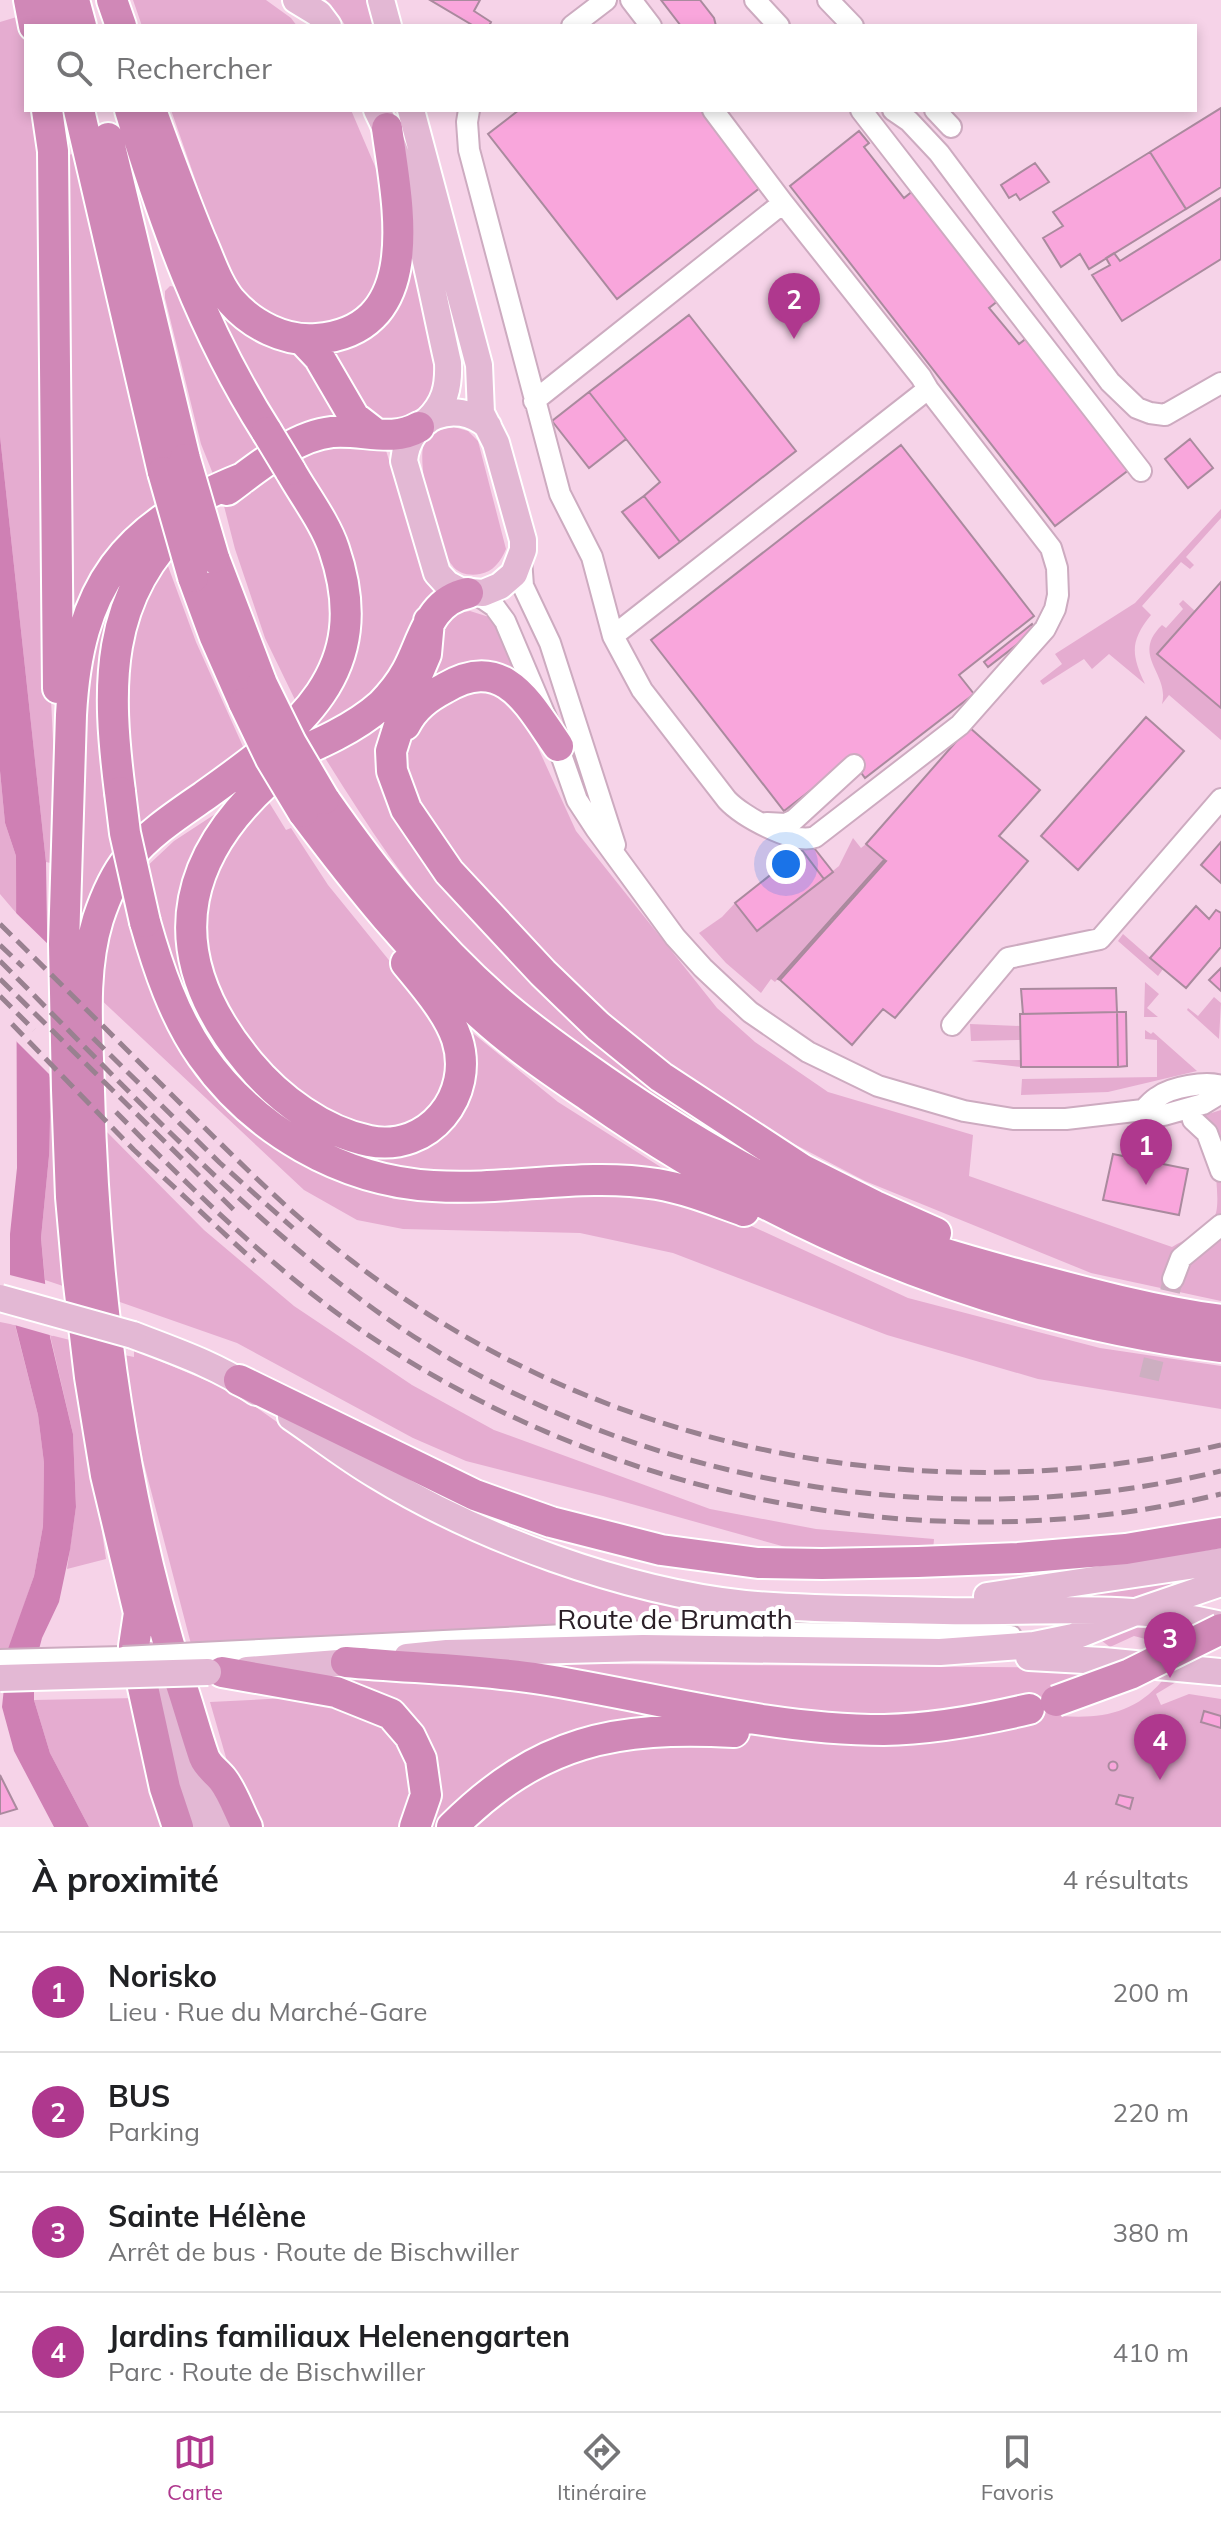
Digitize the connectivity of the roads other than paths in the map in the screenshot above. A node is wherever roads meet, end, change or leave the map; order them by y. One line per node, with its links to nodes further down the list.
1 (98, 0): 10 (highway)
2 (112, 0): 11 (highway)
3 (381, 0): 12 (main road)
4 (606, 0): 13 (street)
5 (631, 0): 14 (street)
6 (755, 0): 15 (street)
7 (828, 0): 16 (street)
8 (48, 10): 9 (highway)
9 (77, 24)
10 (105, 24)
11 (120, 24)
12 (387, 24)
13 (575, 24)
14 (649, 24)
15 (777, 24)
16 (851, 24)
17 (47, 112): 54 (highway)
18 (80, 112): 38 (highway)
19 (101, 112): 38 (highway)
20 (131, 112): 49 (highway, bridge)
21 (152, 112): 31 (highway)
22 (412, 112): 36 (main road)
23 (469, 112): 34 (street)
24 (715, 112): 30 (street)
25 (863, 112): 39 (street)
26 (896, 112): 32 (street)
27 (937, 112): 29 (street)
28 (382, 119): 31 (highway); 35 (main road)
29 (951, 127)
30 (783, 203): 33 (street); 34 (street)
31 (303, 340): 37 (highway)
32 (1221, 383)
33 (928, 389): 44 (street); 52 (street)
34 (534, 401): 44 (street)
35 (422, 424): 36 (main road); 37 (highway); 42 (main road)
36 (488, 426): 41 (main road)
37 (376, 434): 40 (highway)
38 (174, 465): 51 (highway, bridge)
39 (1141, 471)
40 (243, 478): 54 (highway); 63 (highway, bridge)
41 (521, 559): 42 (main road); 53 (street)
42 (472, 593): 43 (highway); 45 (street)
43 (429, 621): 46 (highway); 47 (highway)
44 (613, 636): 52 (street)
45 (558, 746): 47 (highway); 53 (street)
46 (308, 749): 49 (highway); 55 (highway)
47 (391, 751): 64 (highway)
48 (854, 765): 52 (street)
49 (208, 793): 86 (highway)
50 (1221, 799): 56 (street)
51 (314, 806): 55 (highway); 64 (highway)
52 (763, 822)
53 (619, 861): 60 (street)
54 (66, 892): 75 (highway)
55 (371, 900): 63 (highway)
56 (952, 1025)
57 (1221, 1086): 60 (street)
58 (1221, 1093): 59 (street)
59 (1190, 1108): 60 (street); 61 (street)
60 (1143, 1110)
61 (1221, 1171)
62 (1221, 1225): 65 (street)
63 (889, 1262): 68 (highway)
64 (989, 1266): 67 (highway)
65 (1173, 1279)
66 (0, 1298): 69 (main road, Route de Brumath, bridge)
67 (1221, 1320)
68 (1221, 1347)
69 (239, 1380): 70 (highway); 74 (main road, Route de Brumath)
70 (1221, 1533)
71 (1221, 1561): 74 (main road, Route de Brumath)
72 (1221, 1577): 76 (street)
73 (1210, 1587): 76 (main road, Route de Brumath); 77 (main road)
74 (877, 1609): 76 (main road, Route de Brumath)
75 (139, 1613): 87 (highway); 88 (main road)
76 (1114, 1616): 77 (main road); 78 (street); 79 (main road, Route de Brumath); 82 (street)
77 (1215, 1625): 85 (highway, bridge)
78 (1221, 1643)
79 (940, 1652): 81 (main road, Route de Brumath); 83 (main road)
80 (0, 1660): 82 (street, bridge)
81 (346, 1662): 82 (main road, Route de Brumath); 85 (highway)
82 (210, 1666): 84 (main road, Route de Brumath, bridge); 91 (highway)
83 (1221, 1672)
84 (0, 1678)
85 (1042, 1705): 92 (highway)
86 (206, 1762): 89 (main road); 90 (highway)
87 (178, 1827)
88 (205, 1827)
89 (229, 1827)
90 (247, 1827)
91 (415, 1827)
92 (452, 1827)

